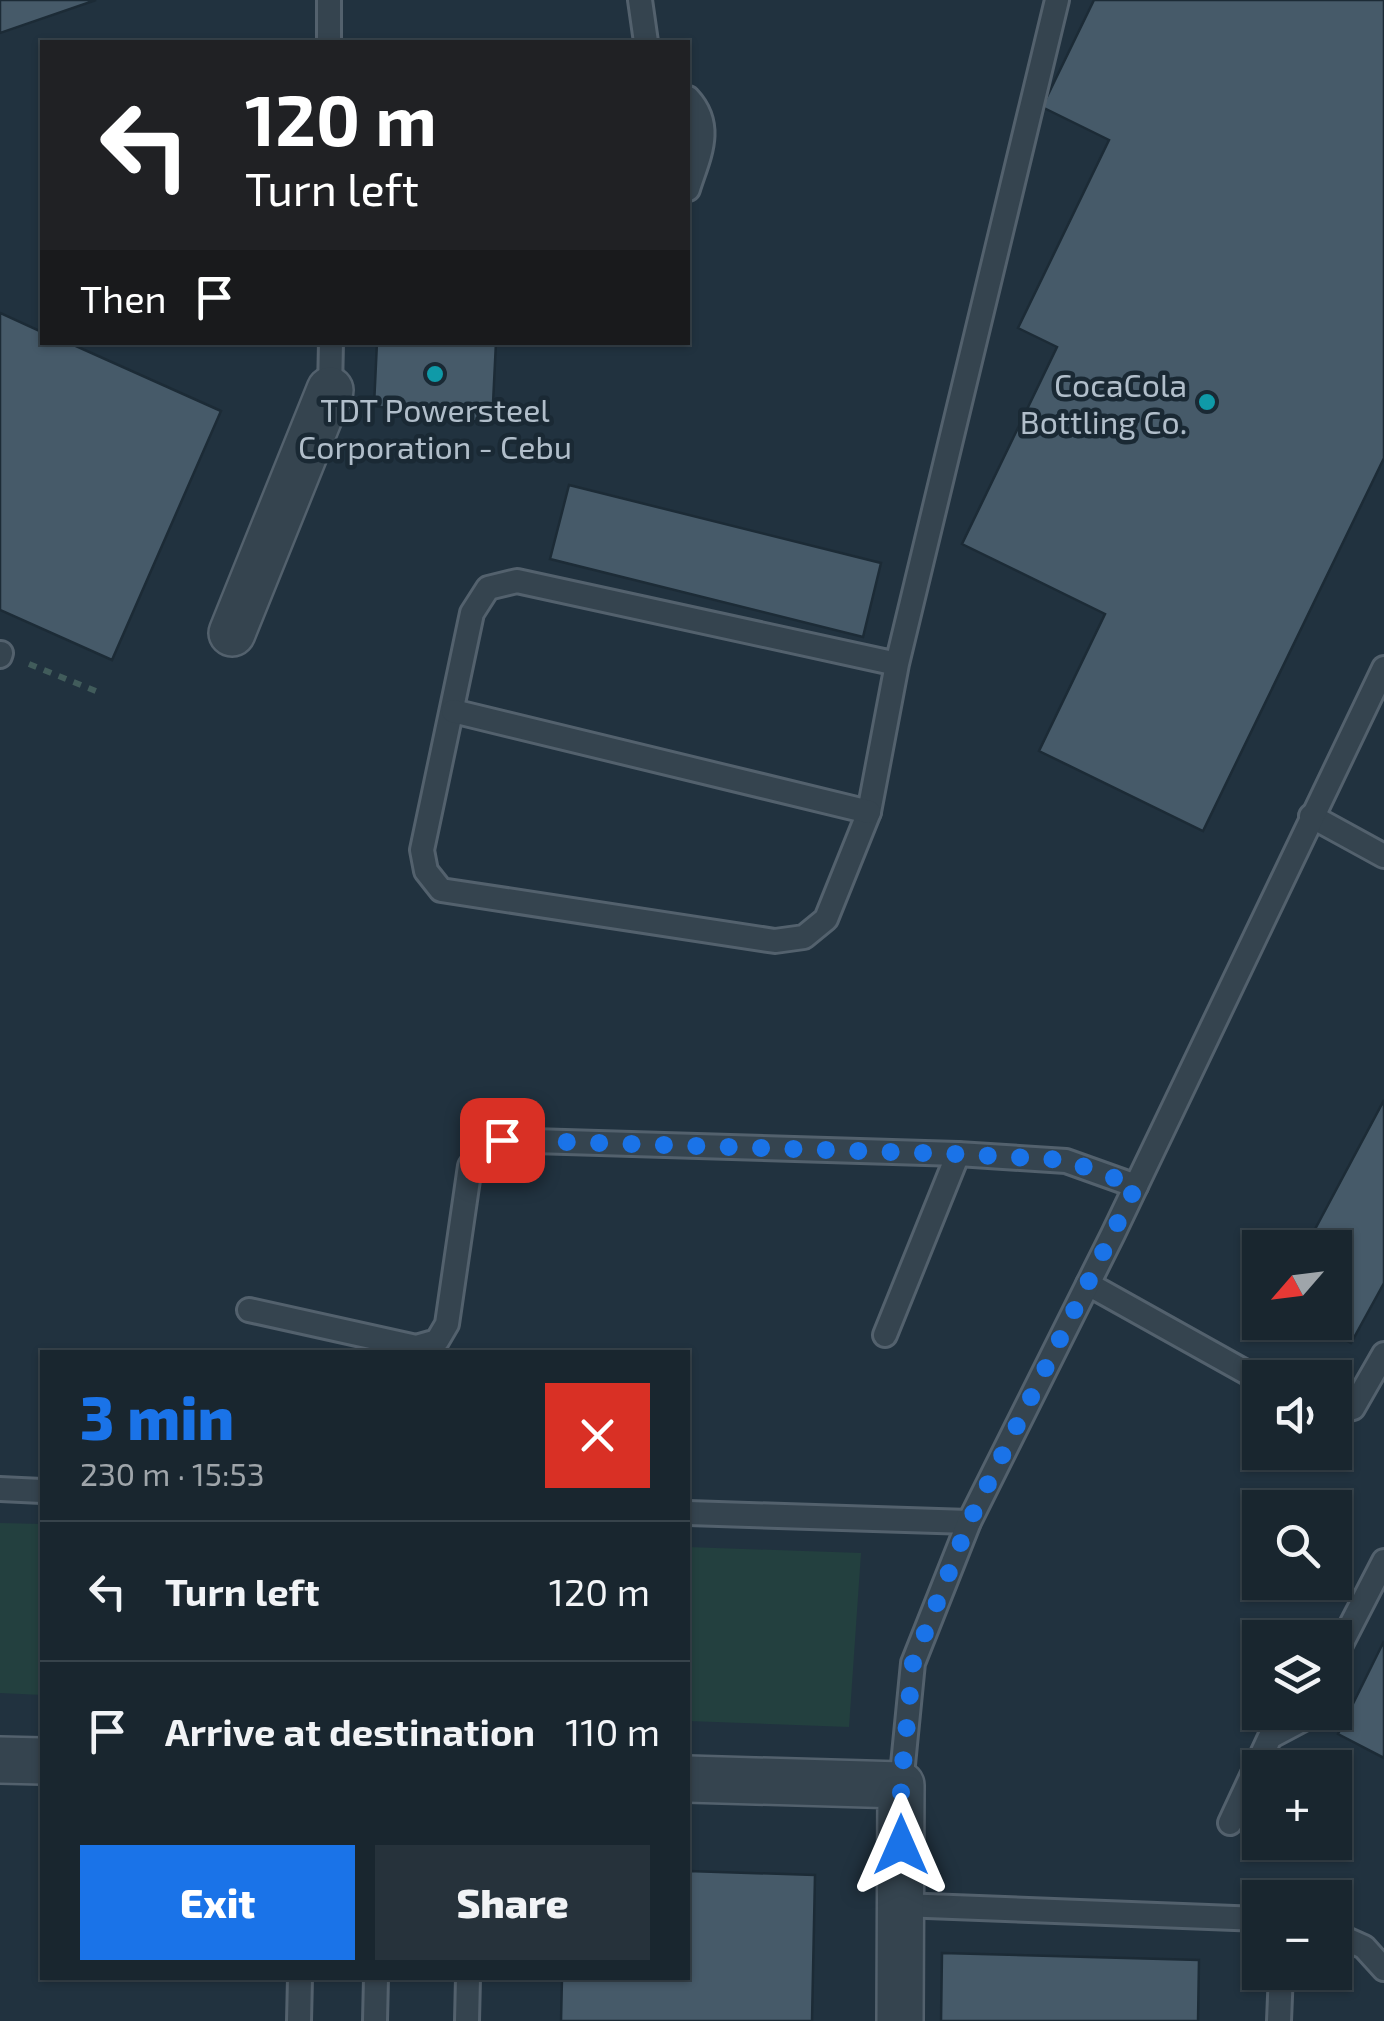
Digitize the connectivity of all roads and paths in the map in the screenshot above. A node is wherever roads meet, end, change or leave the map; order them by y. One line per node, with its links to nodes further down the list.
1 (329, 0): 4 (lane)
2 (640, 0): 5 (lane)
3 (1057, 0): 12 (lane)
4 (329, 40)
5 (646, 40)
6 (690, 100): 7 (lane)
7 (690, 183)
8 (330, 345): 9 (lane)
9 (330, 390): 10 (street)
10 (232, 634)
11 (1, 654): 14 (path)
12 (897, 664): 15 (lane); 16 (lane)
13 (1384, 668): 17 (lane)
14 (96, 692)
15 (453, 711): 16 (lane); 16 (lane)
16 (869, 812)
17 (1311, 816): 18 (lane); 20 (lane)
18 (1384, 856)
19 (958, 1154): 20 (lane); 23 (lane); 24 (lane)
20 (1136, 1186): 21 (lane)
21 (1088, 1284): 26 (lane); 31 (lane)
22 (249, 1310): 24 (lane)
23 (885, 1335)
24 (417, 1350)
25 (1384, 1354): 27 (lane)
26 (1242, 1370)
27 (1352, 1408)
28 (0, 1489): 29 (lane)
29 (40, 1491)
30 (690, 1513): 31 (lane)
31 (969, 1522): 38 (lane)
32 (1384, 1561): 33 (lane)
33 (1352, 1623)
34 (1283, 1730): 39 (lane)
35 (0, 1760): 36 (street)
36 (40, 1761)
37 (690, 1780): 38 (street)
38 (901, 1784): 40 (street)
39 (1230, 1822)
40 (901, 1906): 41 (lane); 51 (street)
41 (1242, 1918)
42 (1352, 1942): 43 (lane)
43 (1384, 1969)
44 (300, 1980): 48 (lane)
45 (376, 1980): 49 (lane)
46 (468, 1980): 50 (lane)
47 (1280, 1990): 52 (lane)
48 (299, 2021)
49 (375, 2021)
50 (467, 2021)
51 (900, 2021)
52 (1279, 2021)

